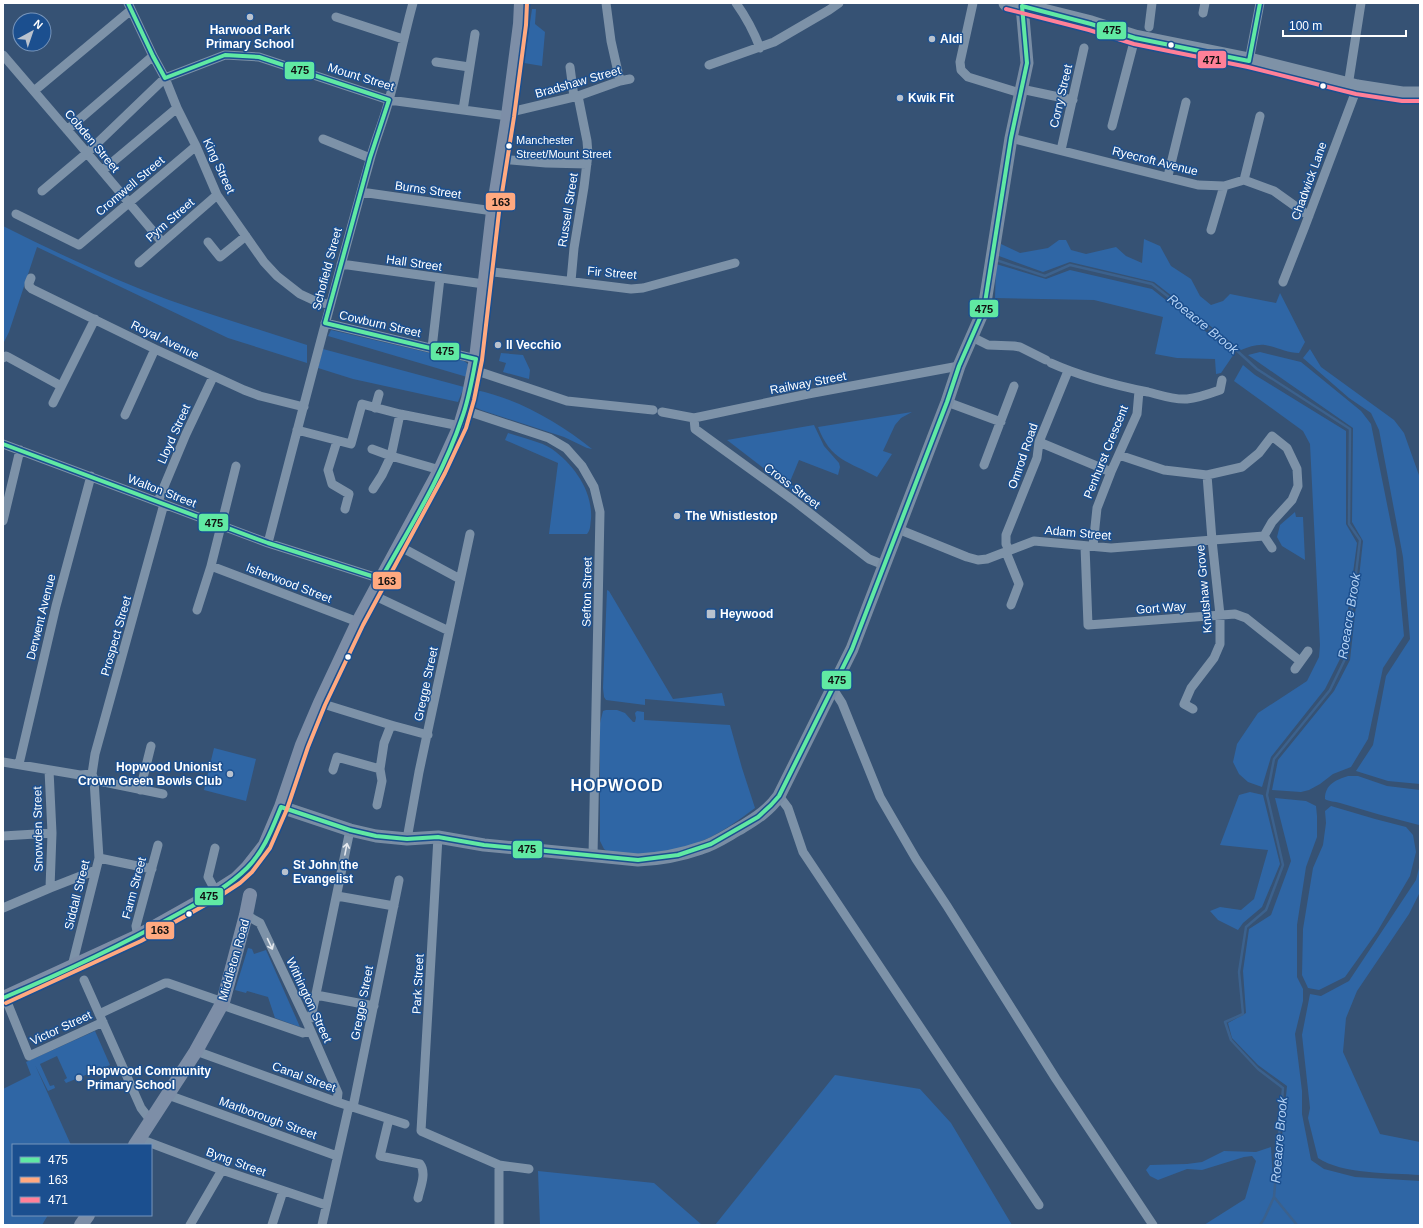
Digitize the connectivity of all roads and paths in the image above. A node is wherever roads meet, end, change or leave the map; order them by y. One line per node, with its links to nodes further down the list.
1 (413, 3): 18 (street, Schofield Street)
2 (521, 3): 41 (main road)
3 (606, 3): 30 (street)
4 (736, 3): 19 (street)
5 (838, 3): 19 (street)
6 (973, 3): 33 (street)
7 (1152, 3): 15 (street)
8 (1205, 3): 13 (street)
9 (1260, 3): 23 (street)
10 (1361, 3): 31 (street, Chadwick Lane)
11 (1014, 5): 17 (highway); 33 (street)
12 (130, 6): 22 (street, King Street); 32 (street)
13 (1204, 13)
14 (336, 17): 18 (street)
15 (1149, 27)
16 (475, 34): 26 (street)
17 (1135, 38): 23 (highway); 43 (street)
18 (403, 39): 36 (street, Schofield Street)
19 (760, 48): 25 (street)
20 (1084, 48): 37 (street, Corry Street)
21 (3, 55): 32 (street, Cobden Street)
22 (153, 56): 28 (street, King Street); 44 (street)
23 (1249, 61): 31 (highway)
24 (436, 62): 26 (street)
25 (709, 65)
26 (469, 66): 40 (street)
27 (570, 66): 35 (street, Russell Street)
28 (165, 78): 36 (street, Mount Street); 39 (street, King Street); 49 (street)
29 (630, 79): 30 (street, Bradshaw Street)
30 (620, 81): 35 (street, Bradshaw Street)
31 (1352, 87): 34 (highway); 63 (street, Chadwick Lane)
32 (34, 91): 44 (street, Cobden Street)
33 (1021, 91): 37 (street); 45 (street)
34 (1420, 95)
35 (576, 96): 41 (street, Bradshaw Street); 52 (street, Russell Street)
36 (389, 100): 40 (street, Mount Street); 50 (street, Schofield Street)
37 (1073, 100): 48 (street, Corry Street)
38 (1186, 102): 54 (street)
39 (177, 108): 47 (street, King Street); 53 (street)
40 (463, 110): 41 (street, Mount Street)
41 (508, 113): 51 (main road)
42 (1260, 116): 55 (street)
43 (1112, 126)
44 (67, 130): 49 (street, Cobden Street)
45 (1011, 138): 48 (street, Ryecroft Avenue); 79 (street)
46 (323, 139): 50 (street)
47 (196, 146): 59 (street, King Street); 60 (street, Cromwell Street)
48 (1061, 150): 54 (street, Ryecroft Avenue)
49 (87, 153): 53 (street, Cobden Street); 57 (street)
50 (370, 158): 58 (street, Schofield Street)
51 (500, 159): 52 (street); 61 (main road)
52 (587, 164): 74 (street, Russell Street)
53 (102, 172): 60 (street, Cobden Street)
54 (1168, 176): 56 (street, Ryecroft Avenue)
55 (1244, 180): 56 (street, Ryecroft Avenue); 63 (street)
56 (1224, 186): 64 (street)
57 (42, 191)
58 (361, 192): 61 (street, Burns Street); 69 (street, Schofield Street)
59 (217, 195): 65 (street, King Street); 66 (street, Pym Street)
60 (129, 203): 62 (street, Cromwell Street); 66 (street, Cobden Street)
61 (493, 211): 71 (main road)
62 (16, 214)
63 (1308, 216): 75 (street, Chadwick Lane)
64 (1211, 230)
65 (246, 236): 67 (street); 76 (street, King Street)
66 (162, 242): 68 (street, Pym Street)
67 (208, 242)
68 (139, 263)
69 (341, 264): 73 (street, Hall Street); 76 (street, Schofield Street)
70 (735, 264): 74 (street, Fir Street)
71 (485, 277): 73 (street, Hall Street); 74 (street, Fir Street); 84 (main road)
72 (32, 278): 77 (street, Royal Avenue)
73 (440, 278): 80 (street)
74 (571, 281)
75 (1283, 282)
76 (330, 305): 78 (street, Schofield Street)
77 (95, 319): 81 (street, Royal Avenue); 88 (street)
78 (325, 323): 80 (street, Cowburn Street); 95 (street, Schofield Street)
79 (972, 337): 83 (street); 85 (street)
80 (432, 348): 84 (street, Cowburn Street)
81 (155, 349): 86 (street, Royal Avenue); 98 (street)
82 (3, 358): 88 (street)
83 (959, 366): 92 (street); 99 (street, Railway Street)
84 (474, 367): 94 (main road); 99 (street, Railway Street)
85 (1068, 371): 90 (street); 104 (street, Omrod Road)
86 (213, 377): 95 (street, Royal Avenue); 117 (street, Lloyd Street)
87 (1222, 380): 90 (street)
88 (61, 386): 93 (street)
89 (1014, 386): 100 (street)
90 (1139, 391): 108 (street, Penhurst Crescent)
91 (379, 394): 96 (street)
92 (947, 402): 100 (street); 121 (street)
93 (53, 403)
94 (466, 404): 101 (main road); 165 (street, Sefton Street)
95 (304, 407): 102 (street, Schofield Street)
96 (375, 408): 97 (street); 103 (street)
97 (400, 414): 101 (street); 109 (street)
98 (125, 415)
99 (694, 418): 130 (street, Cross Street)
100 (1000, 422): 110 (street)
101 (460, 426): 112 (main road)
102 (297, 430): 103 (street); 125 (street, Schofield Street)
103 (336, 440): 118 (street)
104 (1039, 442): 113 (street); 129 (street, Omrod Road)
105 (3, 444): 107 (street, Walton Street)
106 (372, 449): 109 (street)
107 (20, 450): 115 (street, Walton Street); 119 (street)
108 (1120, 455): 113 (street, Penhurst Crescent); 114 (street)
109 (391, 456): 112 (street); 116 (street)
110 (984, 465)
111 (236, 466): 120 (street)
112 (440, 470): 126 (main road)
113 (1111, 472): 127 (street, Penhurst Crescent)
114 (1207, 475): 123 (street); 124 (street, Knutshaw Grove)
115 (91, 476): 117 (street, Walton Street); 148 (street, Derwent Avenue)
116 (373, 489)
117 (161, 503): 120 (street, Walton Street); 152 (street, Prospect Street)
118 (345, 509)
119 (3, 521)
120 (221, 526): 125 (street, Walton Street); 131 (street)
121 (898, 529): 129 (street, Adam Street); 130 (street)
122 (470, 534): 133 (street, Gregge Street)
123 (1264, 536): 124 (street, Adam Street); 128 (street)
124 (1212, 540): 127 (street, Adam Street); 137 (street, Knutshaw Grove)
125 (268, 542): 132 (street, Walton Street)
126 (399, 546): 132 (main road); 133 (street)
127 (1089, 546): 129 (street, Adam Street); 137 (street, Gort Way)
128 (1272, 548)
129 (1008, 551): 135 (street, Omrod Road)
130 (884, 565): 141 (street)
131 (211, 566): 136 (street); 138 (street, Isherwood Street)
132 (381, 579): 134 (main road)
133 (460, 580): 139 (street, Gregge Street)
134 (373, 595): 138 (main road); 139 (street)
135 (1011, 605)
136 (198, 610)
137 (1220, 615): 140 (street, Gort Way); 143 (street, Knutshaw Grove)
138 (358, 622): 142 (main road)
139 (449, 631): 145 (street, Gregge Street)
140 (1308, 651)
141 (833, 689): 155 (street); 210 (street)
142 (320, 702): 144 (street); 157 (main road)
143 (1193, 709)
144 (391, 725): 145 (street); 149 (street)
145 (428, 735): 162 (street, Gregge Street)
146 (151, 746): 153 (street)
147 (3, 762): 148 (street)
148 (19, 764): 150 (street)
149 (380, 769): 151 (street); 156 (street)
150 (49, 770): 152 (street); 159 (street, Snowden Street)
151 (333, 770)
152 (93, 777): 153 (street); 166 (street, Siddall Street)
153 (140, 790): 154 (street)
154 (163, 794)
155 (779, 796): 165 (street); 203 (street)
156 (377, 805)
157 (281, 807): 158 (street); 171 (main road)
158 (350, 830): 162 (street); 173 (street, one-way to 158)
159 (52, 833): 160 (street); 170 (street, Snowden Street)
160 (3, 836)
161 (438, 837): 162 (street); 165 (street); 197 (street, Park Street)
162 (407, 839)
163 (158, 846): 167 (street, Farm Street)
164 (215, 848): 171 (street)
165 (593, 856)
166 (99, 858): 167 (street); 168 (street, Siddall Street)
167 (152, 869): 177 (street, Farm Street)
168 (96, 870): 170 (street); 178 (street, Siddall Street)
169 (399, 880): 174 (street, Gregge Street)
170 (50, 888): 175 (street)
171 (216, 892): 177 (main road)
172 (250, 895): 176 (main road, Middleton Road)
173 (336, 896): 174 (street); 180 (street)
174 (394, 906): 183 (street, Gregge Street)
175 (3, 908)
176 (246, 915): 182 (main road, Middleton Road); 185 (street, Withington Street, one-way to 185)
177 (138, 936): 178 (main road)
178 (74, 966): 181 (main road)
179 (84, 980): 184 (street)
180 (316, 995): 183 (street); 185 (street)
181 (4, 998): 184 (street, Victor Street)
182 (222, 1004): 184 (street, Victor Street); 186 (street); 187 (main road, Middleton Road)
183 (374, 1006): 190 (street, Gregge Street)
184 (101, 1018): 192 (street)
185 (306, 1020): 186 (street, Withington Street)
186 (310, 1031): 189 (street, Withington Street)
187 (196, 1051): 188 (main road, Middleton Road); 189 (street, Canal Street)
188 (168, 1095): 192 (main road, Middleton Road); 196 (street, Marlborough Street)
189 (337, 1102): 190 (street, Canal Street)
190 (351, 1106): 191 (street, Canal Street); 196 (street, Gregge Street)
191 (389, 1118): 193 (street, Canal Street); 201 (street)
192 (151, 1121): 194 (main road, Middleton Road)
193 (405, 1124)
194 (137, 1142)
195 (152, 1147): 199 (street, Byng Street)
196 (337, 1156): 202 (street, Gregge Street)
197 (499, 1165): 198 (street); 209 (street)
198 (529, 1169)
199 (222, 1170): 200 (street, Byng Street); 206 (street)
200 (283, 1191): 202 (street, Byng Street); 207 (street)
201 (418, 1198)
202 (326, 1205): 208 (street, Gregge Street)
203 (1039, 1205)
204 (87, 1216): 205 (main road)
205 (81, 1225)
206 (190, 1225)
207 (272, 1225)
208 (322, 1225)
209 (499, 1225)
210 (1153, 1225)

